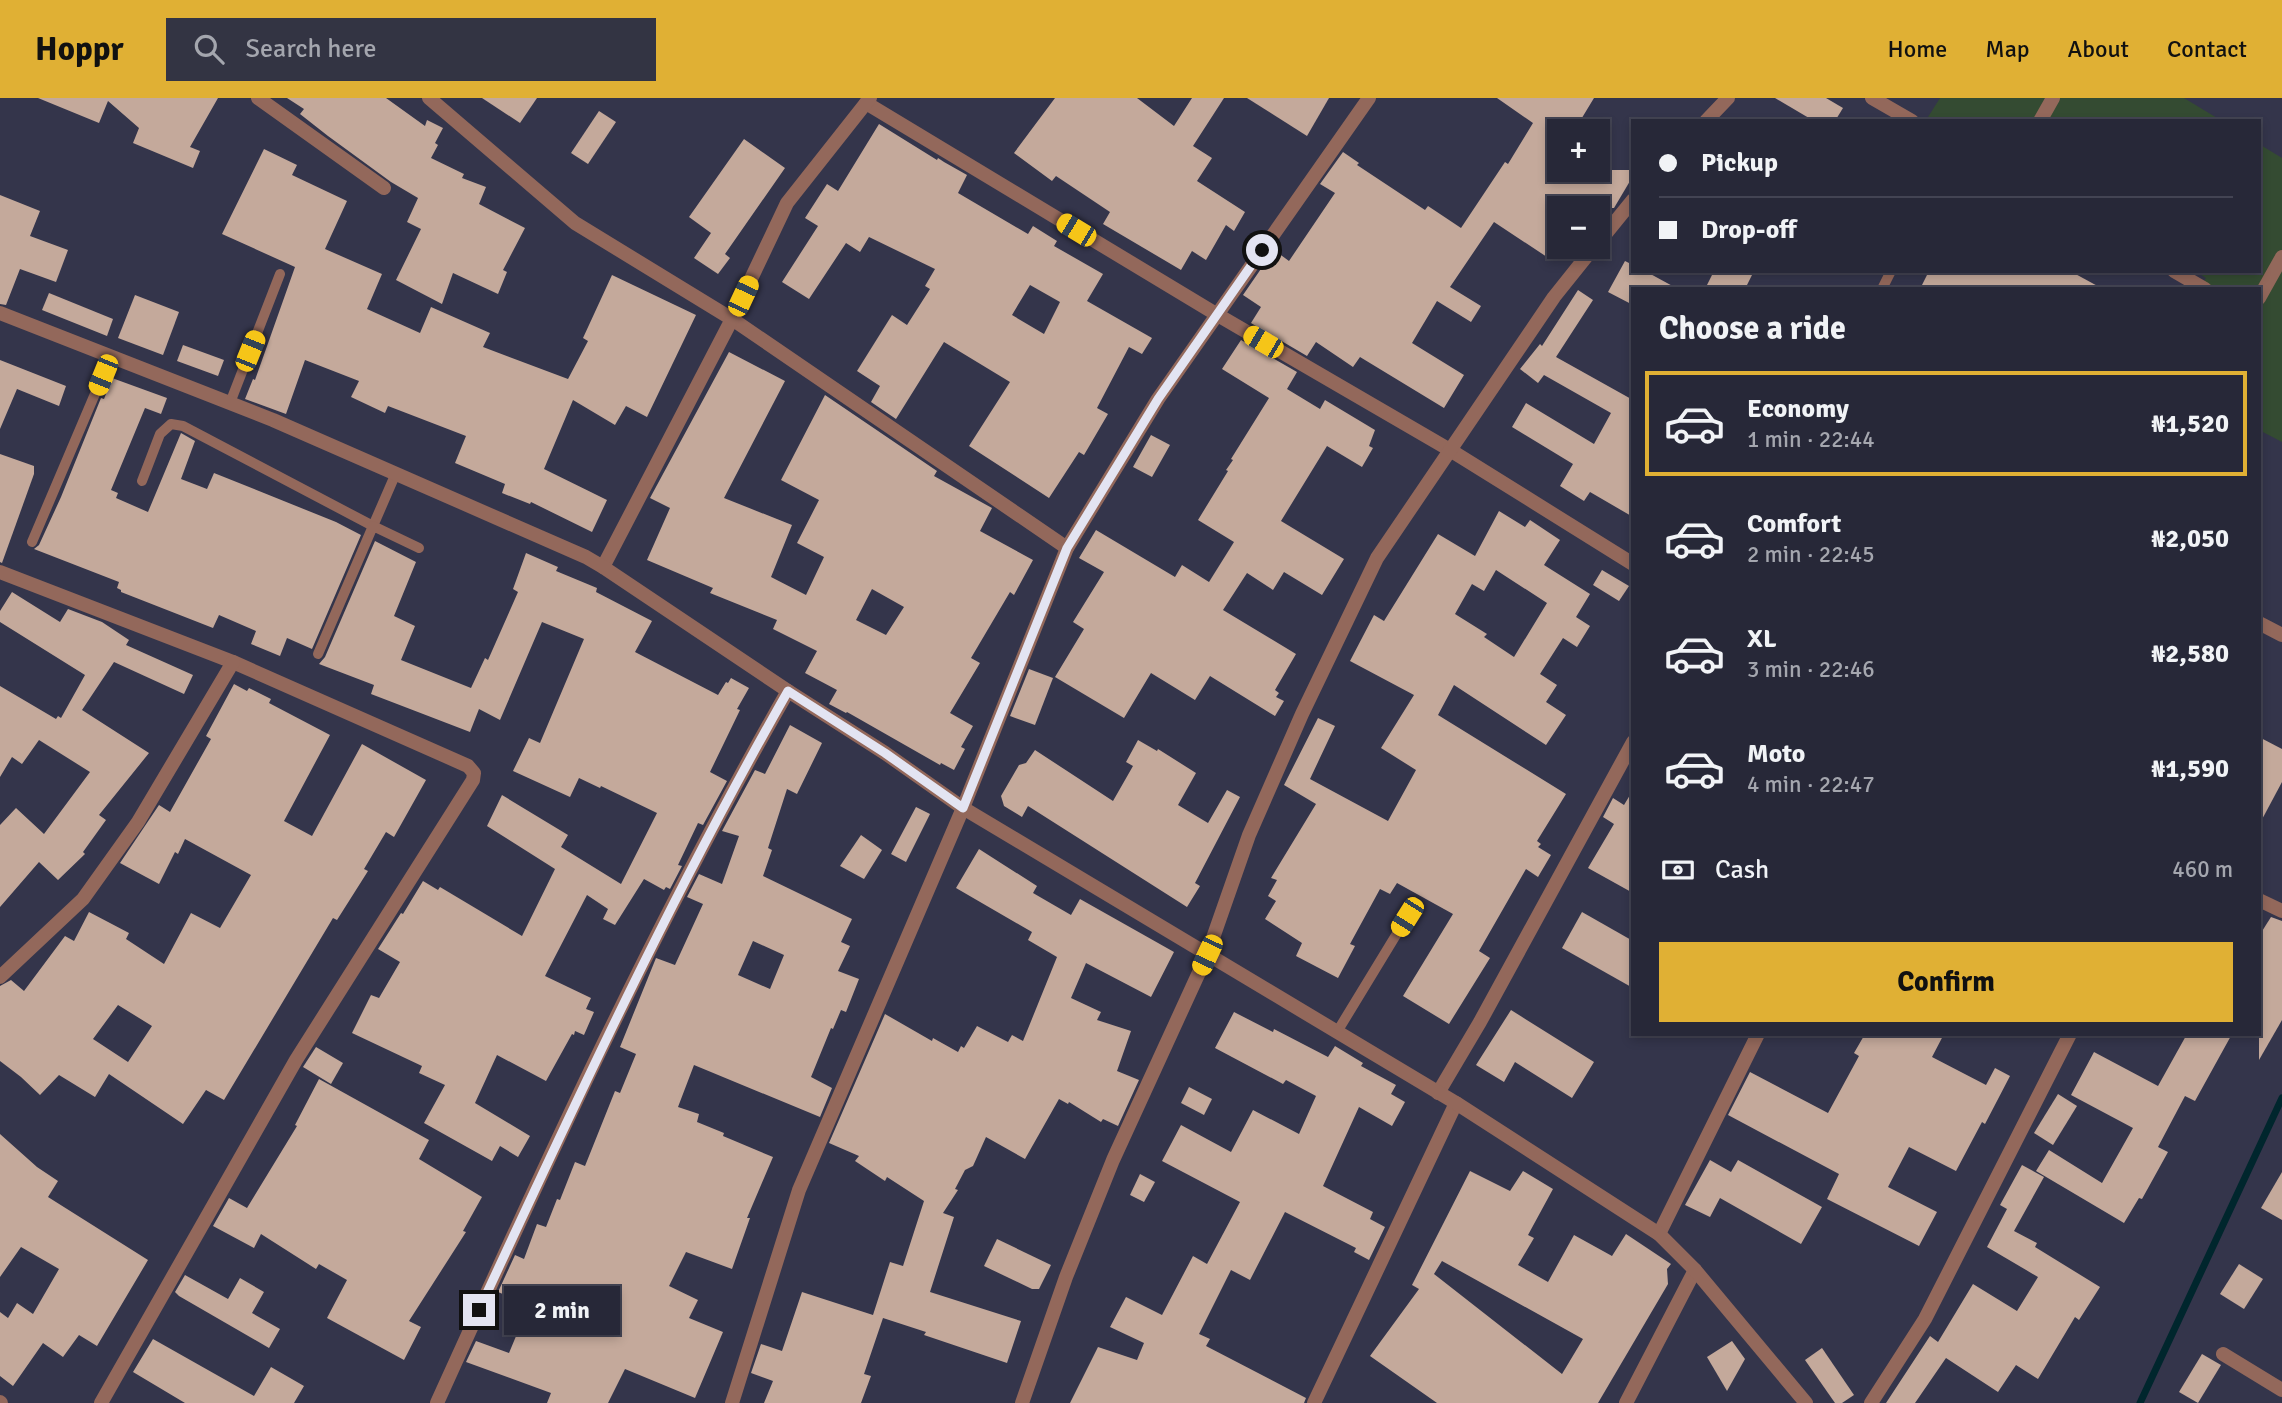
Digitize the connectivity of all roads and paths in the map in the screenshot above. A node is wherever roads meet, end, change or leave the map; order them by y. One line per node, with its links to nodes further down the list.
1 (258, 98): 11 (street)
2 (429, 98): 22 (street)
3 (1369, 98): 21 (street)
4 (1728, 98): 8 (street)
5 (1872, 98): 9 (street)
6 (2053, 98): 10 (street)
7 (868, 101): 21 (street); 22 (street)
8 (1708, 119)
9 (1909, 119)
10 (2041, 119)
11 (384, 188)
12 (1631, 202): 13 (street)
13 (1610, 228)
14 (2282, 257): 19 (street)
15 (1585, 259): 25 (street)
16 (2177, 273): 18 (street)
17 (280, 274): 24 (lane)
18 (2202, 287)
19 (2261, 294)
20 (0, 313): 23 (street)
21 (1216, 314): 25 (street); 31 (street)
22 (732, 319): 31 (street); 33 (street)
23 (114, 358): 24 (street); 29 (lane)
24 (230, 403): 26 (street)
25 (1450, 450): 32 (street); 45 (street)
26 (396, 472): 28 (lane); 33 (street)
27 (142, 481): 28 (lane)
28 (373, 526): 30 (lane); 37 (lane)
29 (32, 542)
30 (419, 548)
31 (1067, 548): 41 (street)
32 (1631, 563)
33 (603, 567): 39 (street)
34 (0, 572): 38 (street)
35 (2261, 624): 36 (street)
36 (2282, 635)
37 (318, 654)
38 (233, 662): 46 (street); 56 (street)
39 (788, 691): 41 (street); 57 (street)
40 (1631, 746): 50 (street)
41 (963, 808): 45 (street); 58 (street)
42 (2261, 901): 43 (street)
43 (2282, 911)
44 (1407, 917): 47 (lane)
45 (1207, 955): 47 (street); 59 (street)
46 (0, 977)
47 (1337, 1032): 50 (street)
48 (1757, 1036): 52 (street)
49 (2069, 1036): 63 (street)
50 (1438, 1093): 51 (street)
51 (1456, 1103): 52 (street); 60 (street)
52 (1659, 1234): 53 (street)
53 (1695, 1269): 61 (street); 62 (street)
54 (2223, 1354): 55 (street)
55 (2282, 1391)
56 (101, 1403)
57 (437, 1403)
58 (732, 1403)
59 (1022, 1403)
60 (1314, 1403)
61 (1626, 1403)
62 (1806, 1403)
63 (1871, 1403)

